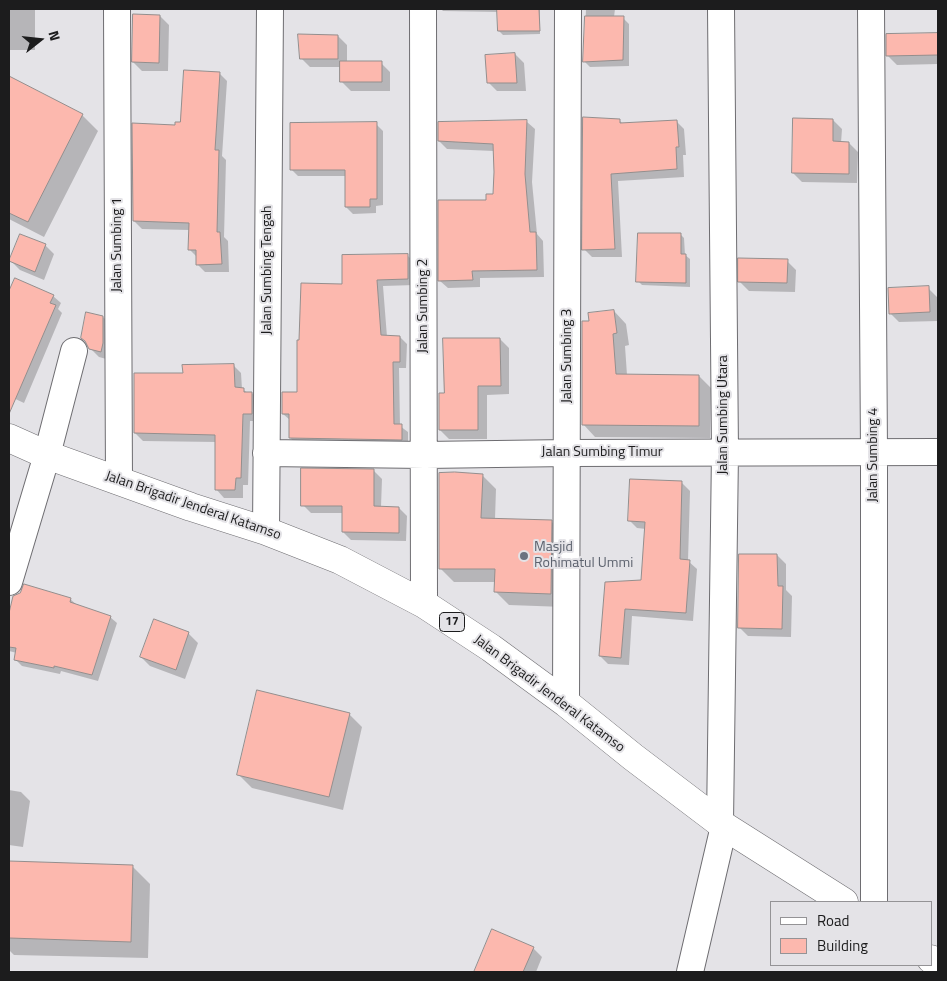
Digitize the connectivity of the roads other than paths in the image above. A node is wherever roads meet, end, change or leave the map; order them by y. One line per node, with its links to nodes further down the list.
1 (117, 9): 16 (street, Jalan Sumbing 1)
2 (270, 9): 12 (street, Jalan Sumbing Tengah)
3 (423, 9): 15 (street, Jalan Sumbing 2)
4 (568, 9): 13 (street, Jalan Sumbing 3)
5 (721, 9): 9 (street, Jalan Sumbing Utara)
6 (871, 9): 10 (street, Jalan Sumbing 4)
7 (74, 351): 14 (street)
8 (9, 438): 14 (highway, Jalan Brigadir Jenderal Katamso / 17)
9 (724, 452): 10 (street, Jalan Sumbing Timur); 13 (street, Jalan Sumbing Timur); 21 (street, Jalan Sumbing Utara)
10 (874, 452): 11 (street, Jalan Sumbing Timur); 23 (street, Jalan Sumbing 4)
11 (938, 452)
12 (266, 453): 15 (street, Jalan Sumbing Timur); 17 (street, Jalan Sumbing Tengah)
13 (568, 453): 15 (street, Jalan Sumbing Timur); 20 (street, Jalan Sumbing 3)
14 (47, 455): 16 (highway, Jalan Brigadir Jenderal Katamso / 17); 18 (street)
15 (424, 455): 19 (street, Jalan Sumbing 2)
16 (119, 481): 17 (highway, Jalan Brigadir Jenderal Katamso / 17)
17 (266, 531): 19 (highway, Jalan Brigadir Jenderal Katamso / 17)
18 (9, 582)
19 (424, 604): 20 (highway, Jalan Brigadir Jenderal Katamso / 17)
20 (566, 703): 21 (highway, Jalan Brigadir Jenderal Katamso / 17)
21 (722, 824): 22 (highway, Jalan Brigadir Jenderal Katamso / 17); 24 (street, Jalan Sumbing Utara)
22 (842, 901)
23 (874, 901)
24 (690, 972)

